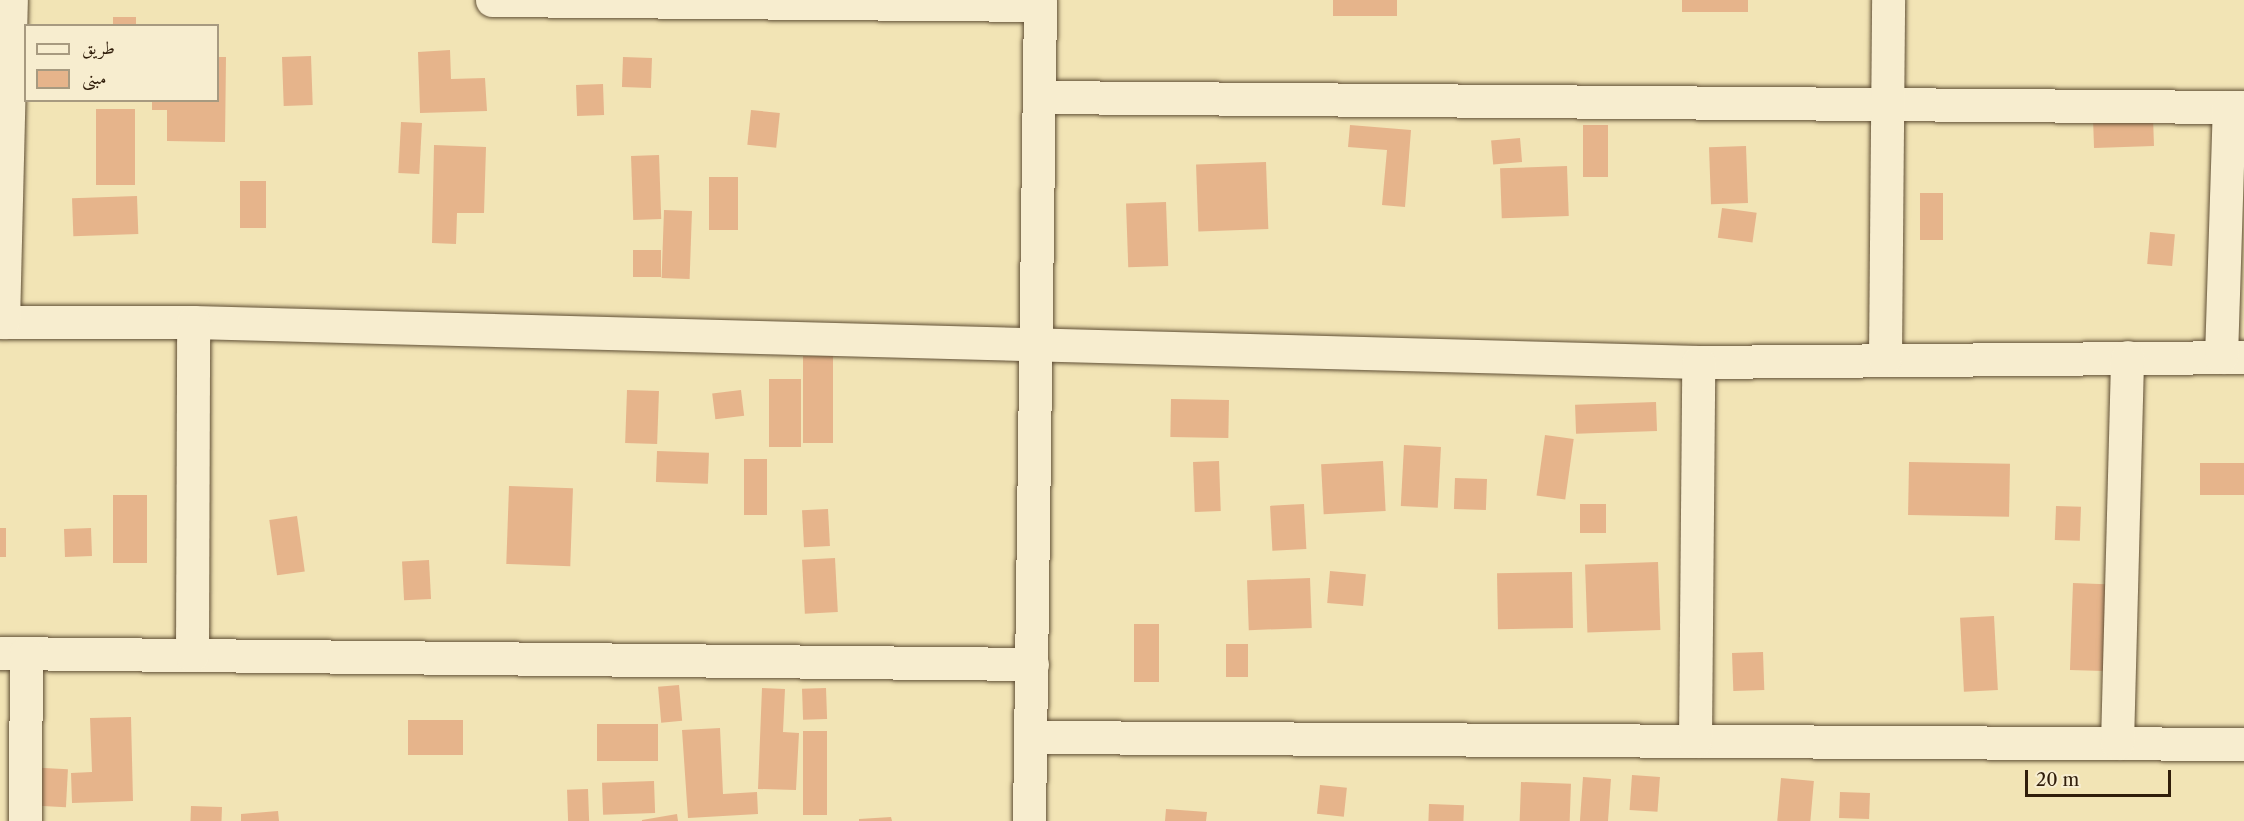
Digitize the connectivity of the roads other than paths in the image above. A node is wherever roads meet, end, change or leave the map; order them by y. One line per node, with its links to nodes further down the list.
1 (11, 0): 8 (street)
2 (492, 0): 4 (street)
3 (1888, 0): 6 (street)
4 (1040, 3): 5 (street)
5 (1039, 97): 6 (street); 10 (street)
6 (1887, 104): 7 (street); 13 (street)
7 (2237, 107): 12 (street)
8 (2, 322): 9 (street)
9 (193, 322): 10 (street); 16 (street)
10 (1036, 346): 14 (street); 17 (street)
11 (2127, 357): 12 (street); 13 (street); 20 (street)
12 (2232, 357)
13 (1885, 358): 14 (street)
14 (1698, 363): 19 (street)
15 (13, 653): 16 (street); 22 (street)
16 (192, 655): 17 (street)
17 (1032, 664): 18 (street)
18 (1031, 737): 19 (street); 23 (street)
19 (1695, 741): 20 (street)
20 (2117, 743): 21 (street)
21 (2244, 744)
22 (25, 821)
23 (1029, 821)

